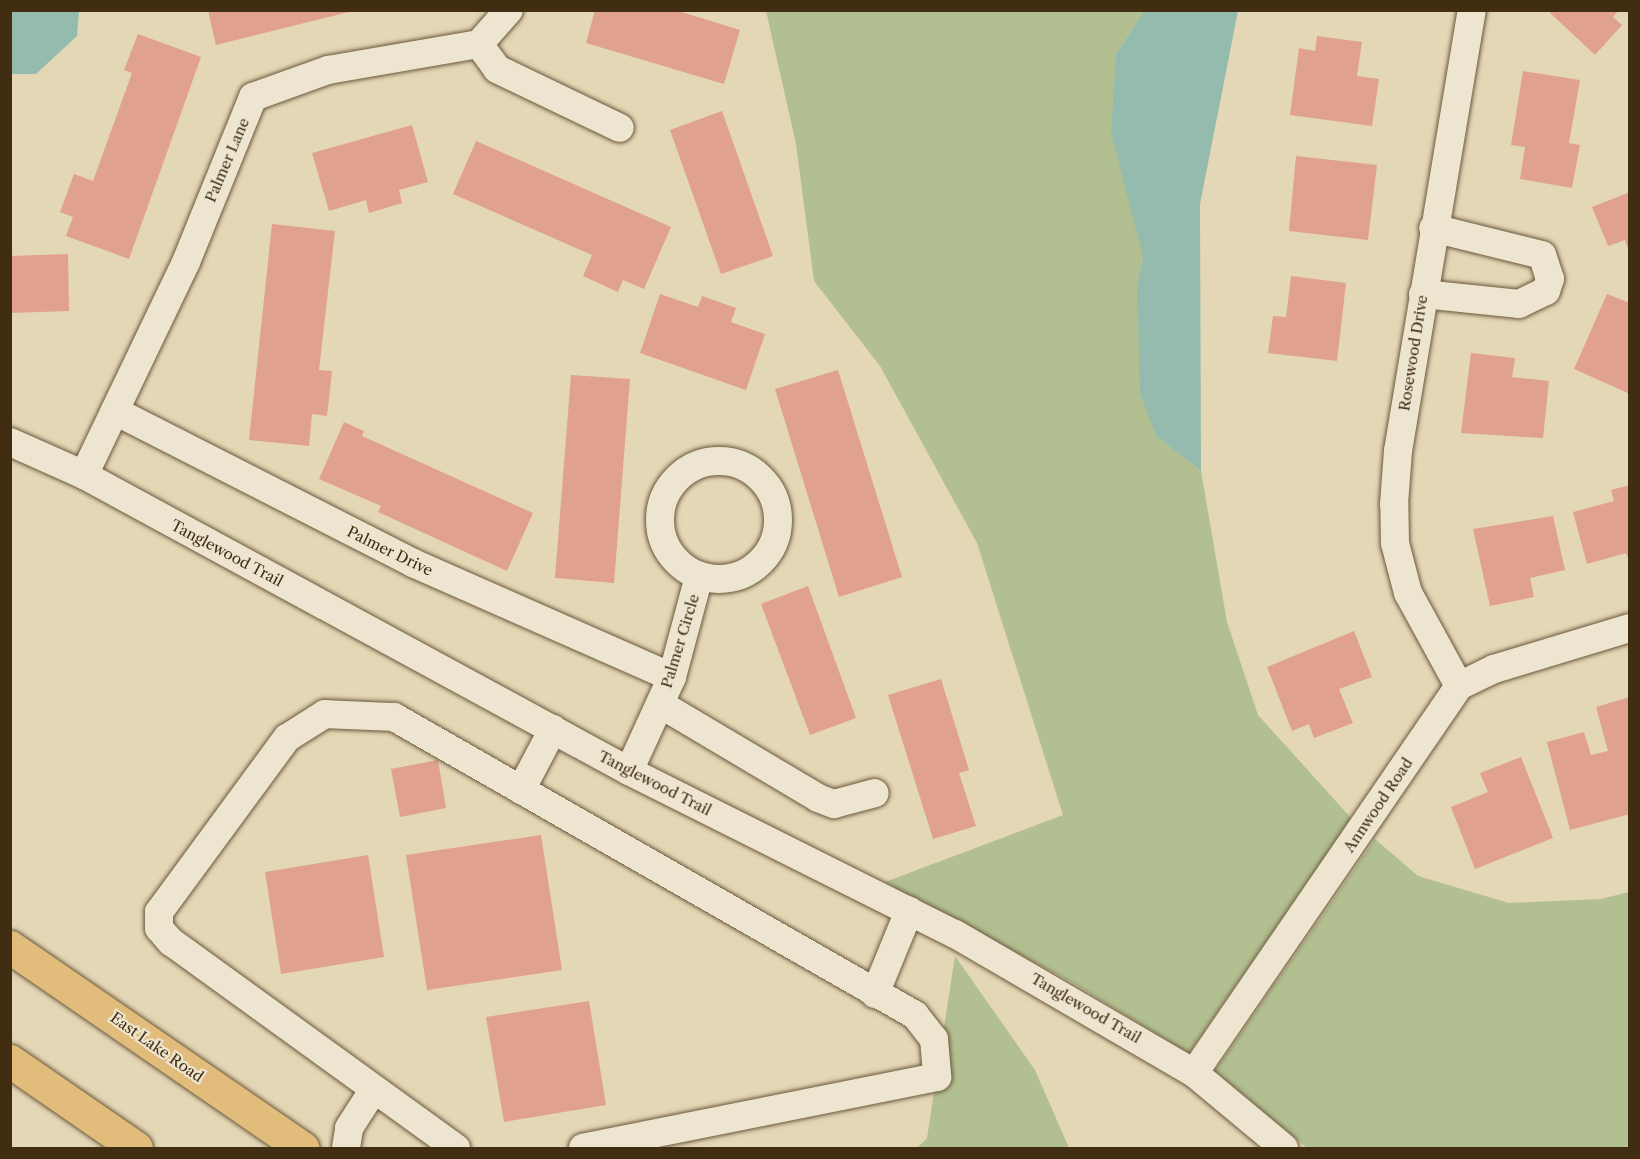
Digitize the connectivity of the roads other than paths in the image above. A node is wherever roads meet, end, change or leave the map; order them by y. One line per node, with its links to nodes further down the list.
1 (509, 10): 3 (street)
2 (1472, 10): 5 (street, Rosewood Drive)
3 (479, 44): 4 (street); 7 (street, Palmer Lane)
4 (620, 128)
5 (1433, 228): 6 (street, Rosewood Drive); 6 (street)
6 (1423, 294): 13 (street, Rosewood Drive)
7 (115, 411): 9 (street, Palmer Lane); 12 (street, Palmer Drive)
8 (10, 442): 9 (street, Tanglewood Trail)
9 (84, 475): 15 (street, Tanglewood Trail)
10 (699, 576): 10 (street, Palmer Circle); 12 (street, Palmer Circle)
11 (1629, 628): 13 (street, Annwood Road)
12 (672, 677): 14 (street, Palmer Circle)
13 (1459, 686): 23 (street, Annwood Road)
14 (660, 704): 16 (street, Palmer Circle); 18 (street)
15 (553, 729): 16 (street, Tanglewood Trail); 17 (street)
16 (629, 771): 19 (street, Tanglewood Trail)
17 (521, 790): 21 (street); 24 (street)
18 (875, 793)
19 (909, 911): 21 (street); 23 (street, Tanglewood Trail)
20 (10, 947): 26 (main road, East Lake Road)
21 (874, 994): 29 (street)
22 (10, 1061): 25 (main road)
23 (1194, 1073): 30 (street, Tanglewood Trail)
24 (374, 1089): 27 (street); 28 (street)
25 (136, 1149)
26 (303, 1149)
27 (346, 1149)
28 (456, 1149)
29 (583, 1149)
30 (1284, 1149)

